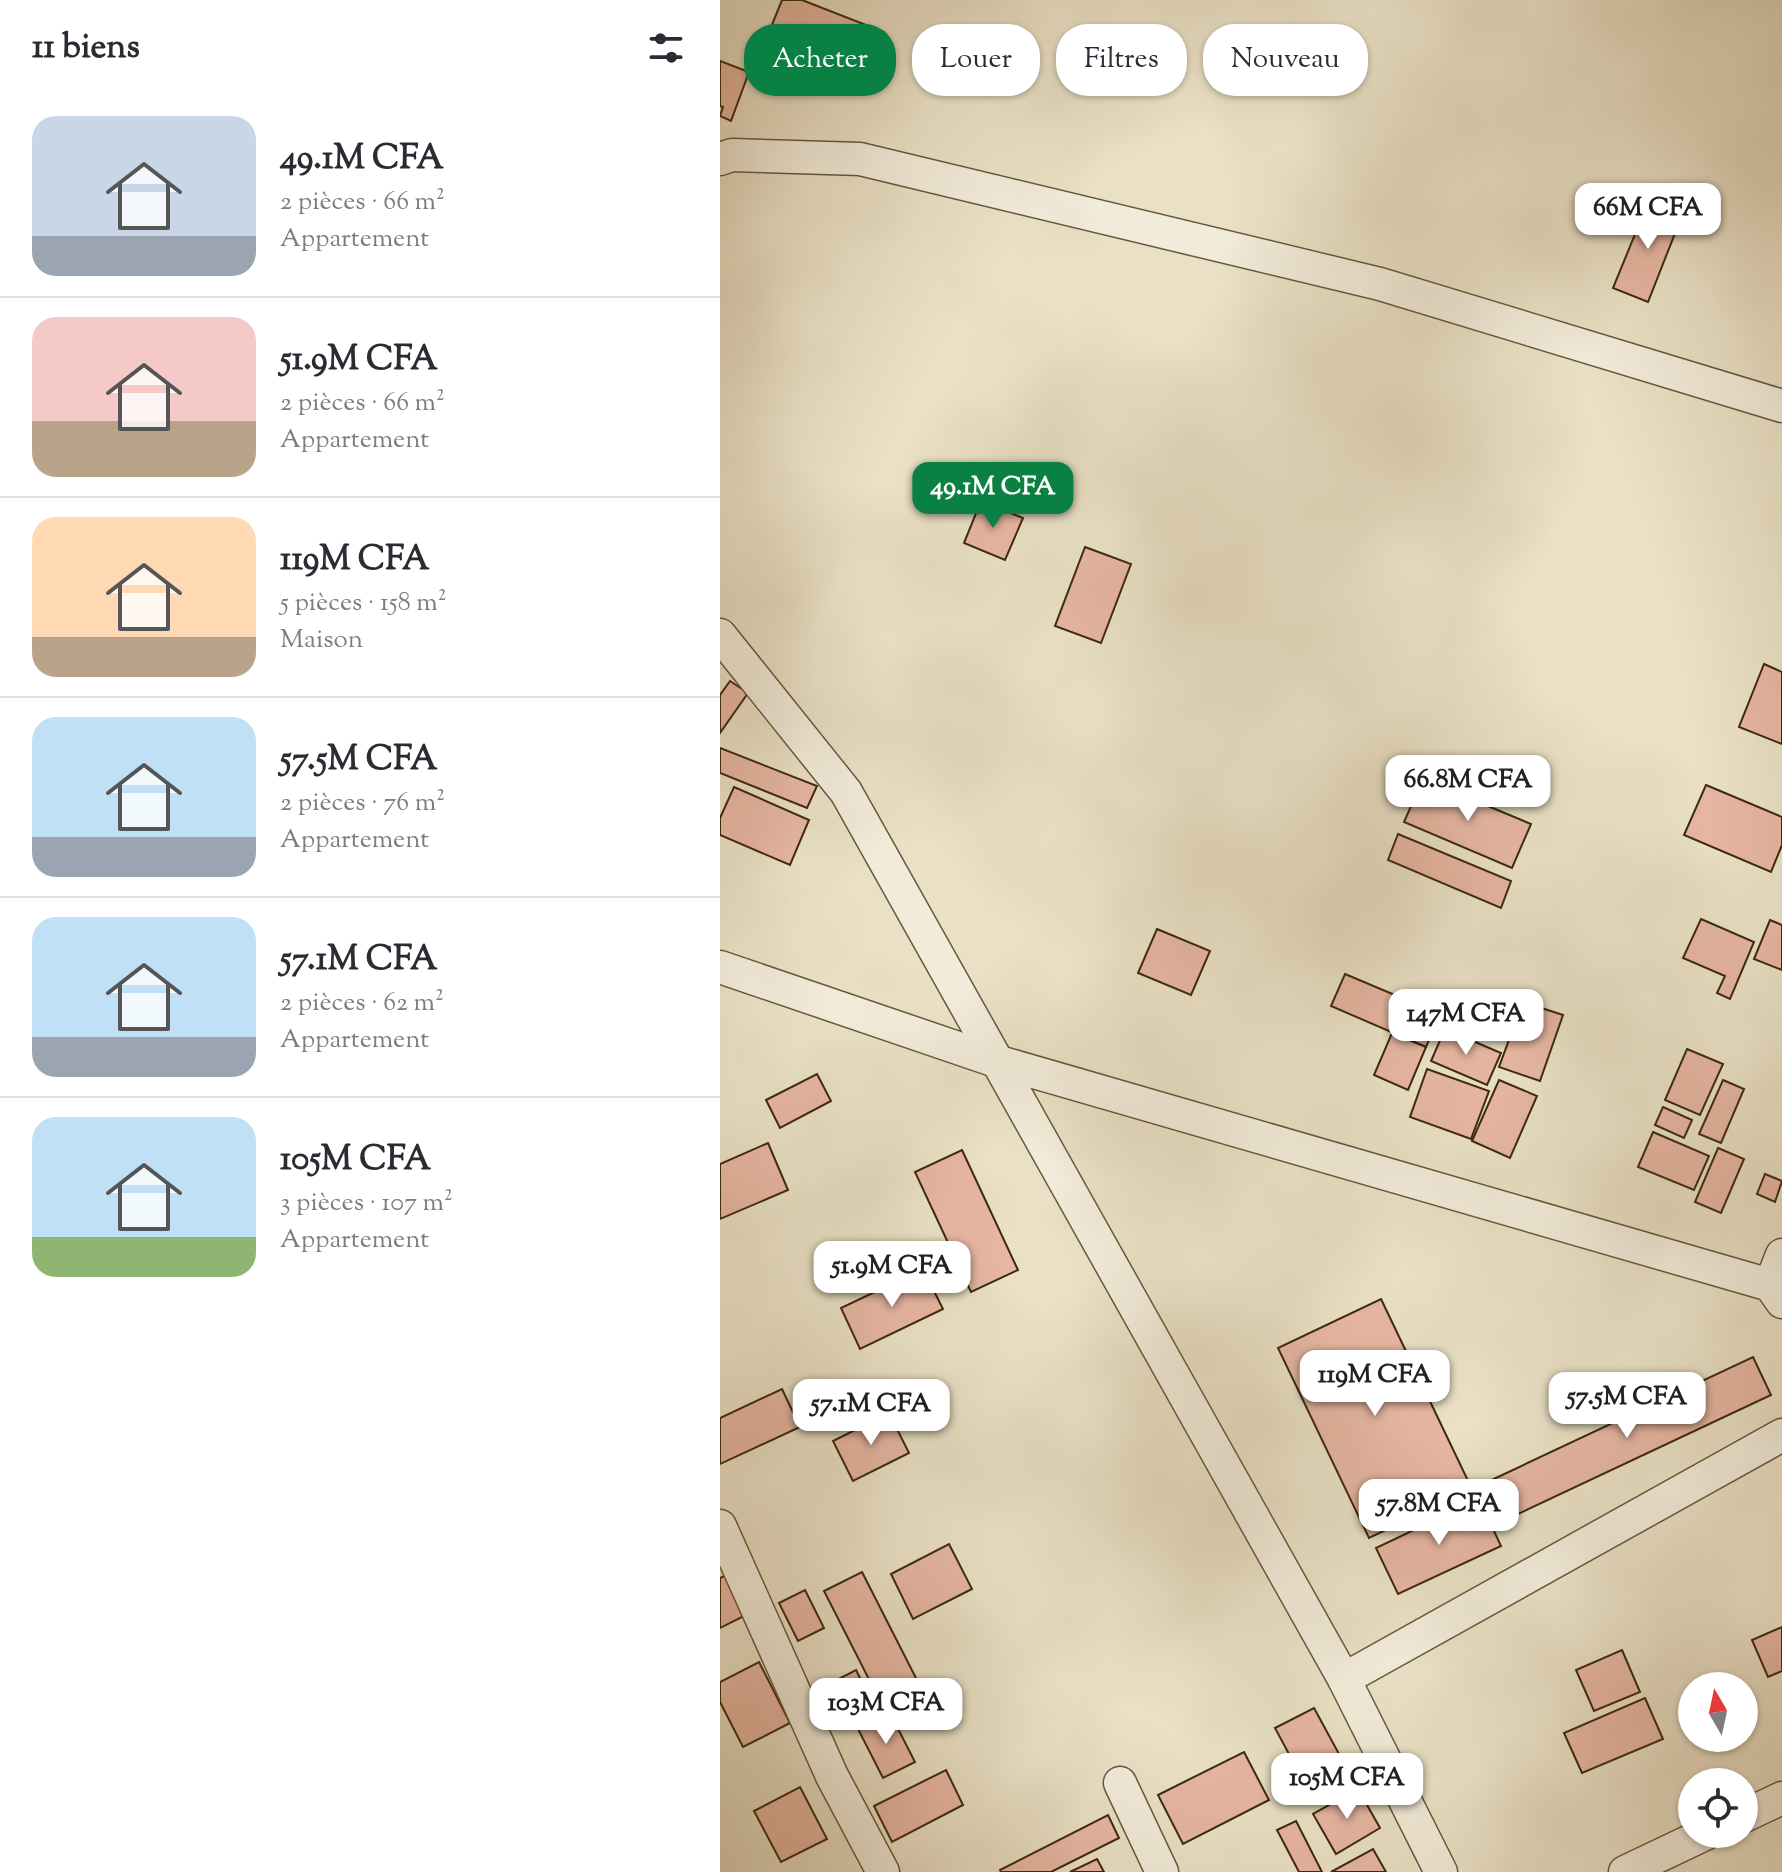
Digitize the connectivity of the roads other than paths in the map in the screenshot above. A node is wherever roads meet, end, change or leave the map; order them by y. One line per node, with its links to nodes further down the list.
1 (720, 159): 2 (street)
2 (1782, 406)
3 (720, 635): 5 (street)
4 (720, 967): 5 (street)
5 (996, 1061): 7 (street); 10 (street)
6 (1782, 1255): 7 (street)
7 (1776, 1293)
8 (1782, 1435): 10 (street)
9 (720, 1526): 15 (street)
10 (1344, 1679): 17 (street)
11 (1120, 1783): 16 (street)
12 (1782, 1798): 13 (street)
13 (1758, 1809)
14 (1678, 1847): 18 (street)
15 (883, 1872)
16 (1162, 1872)
17 (1441, 1872)
18 (1625, 1872)

